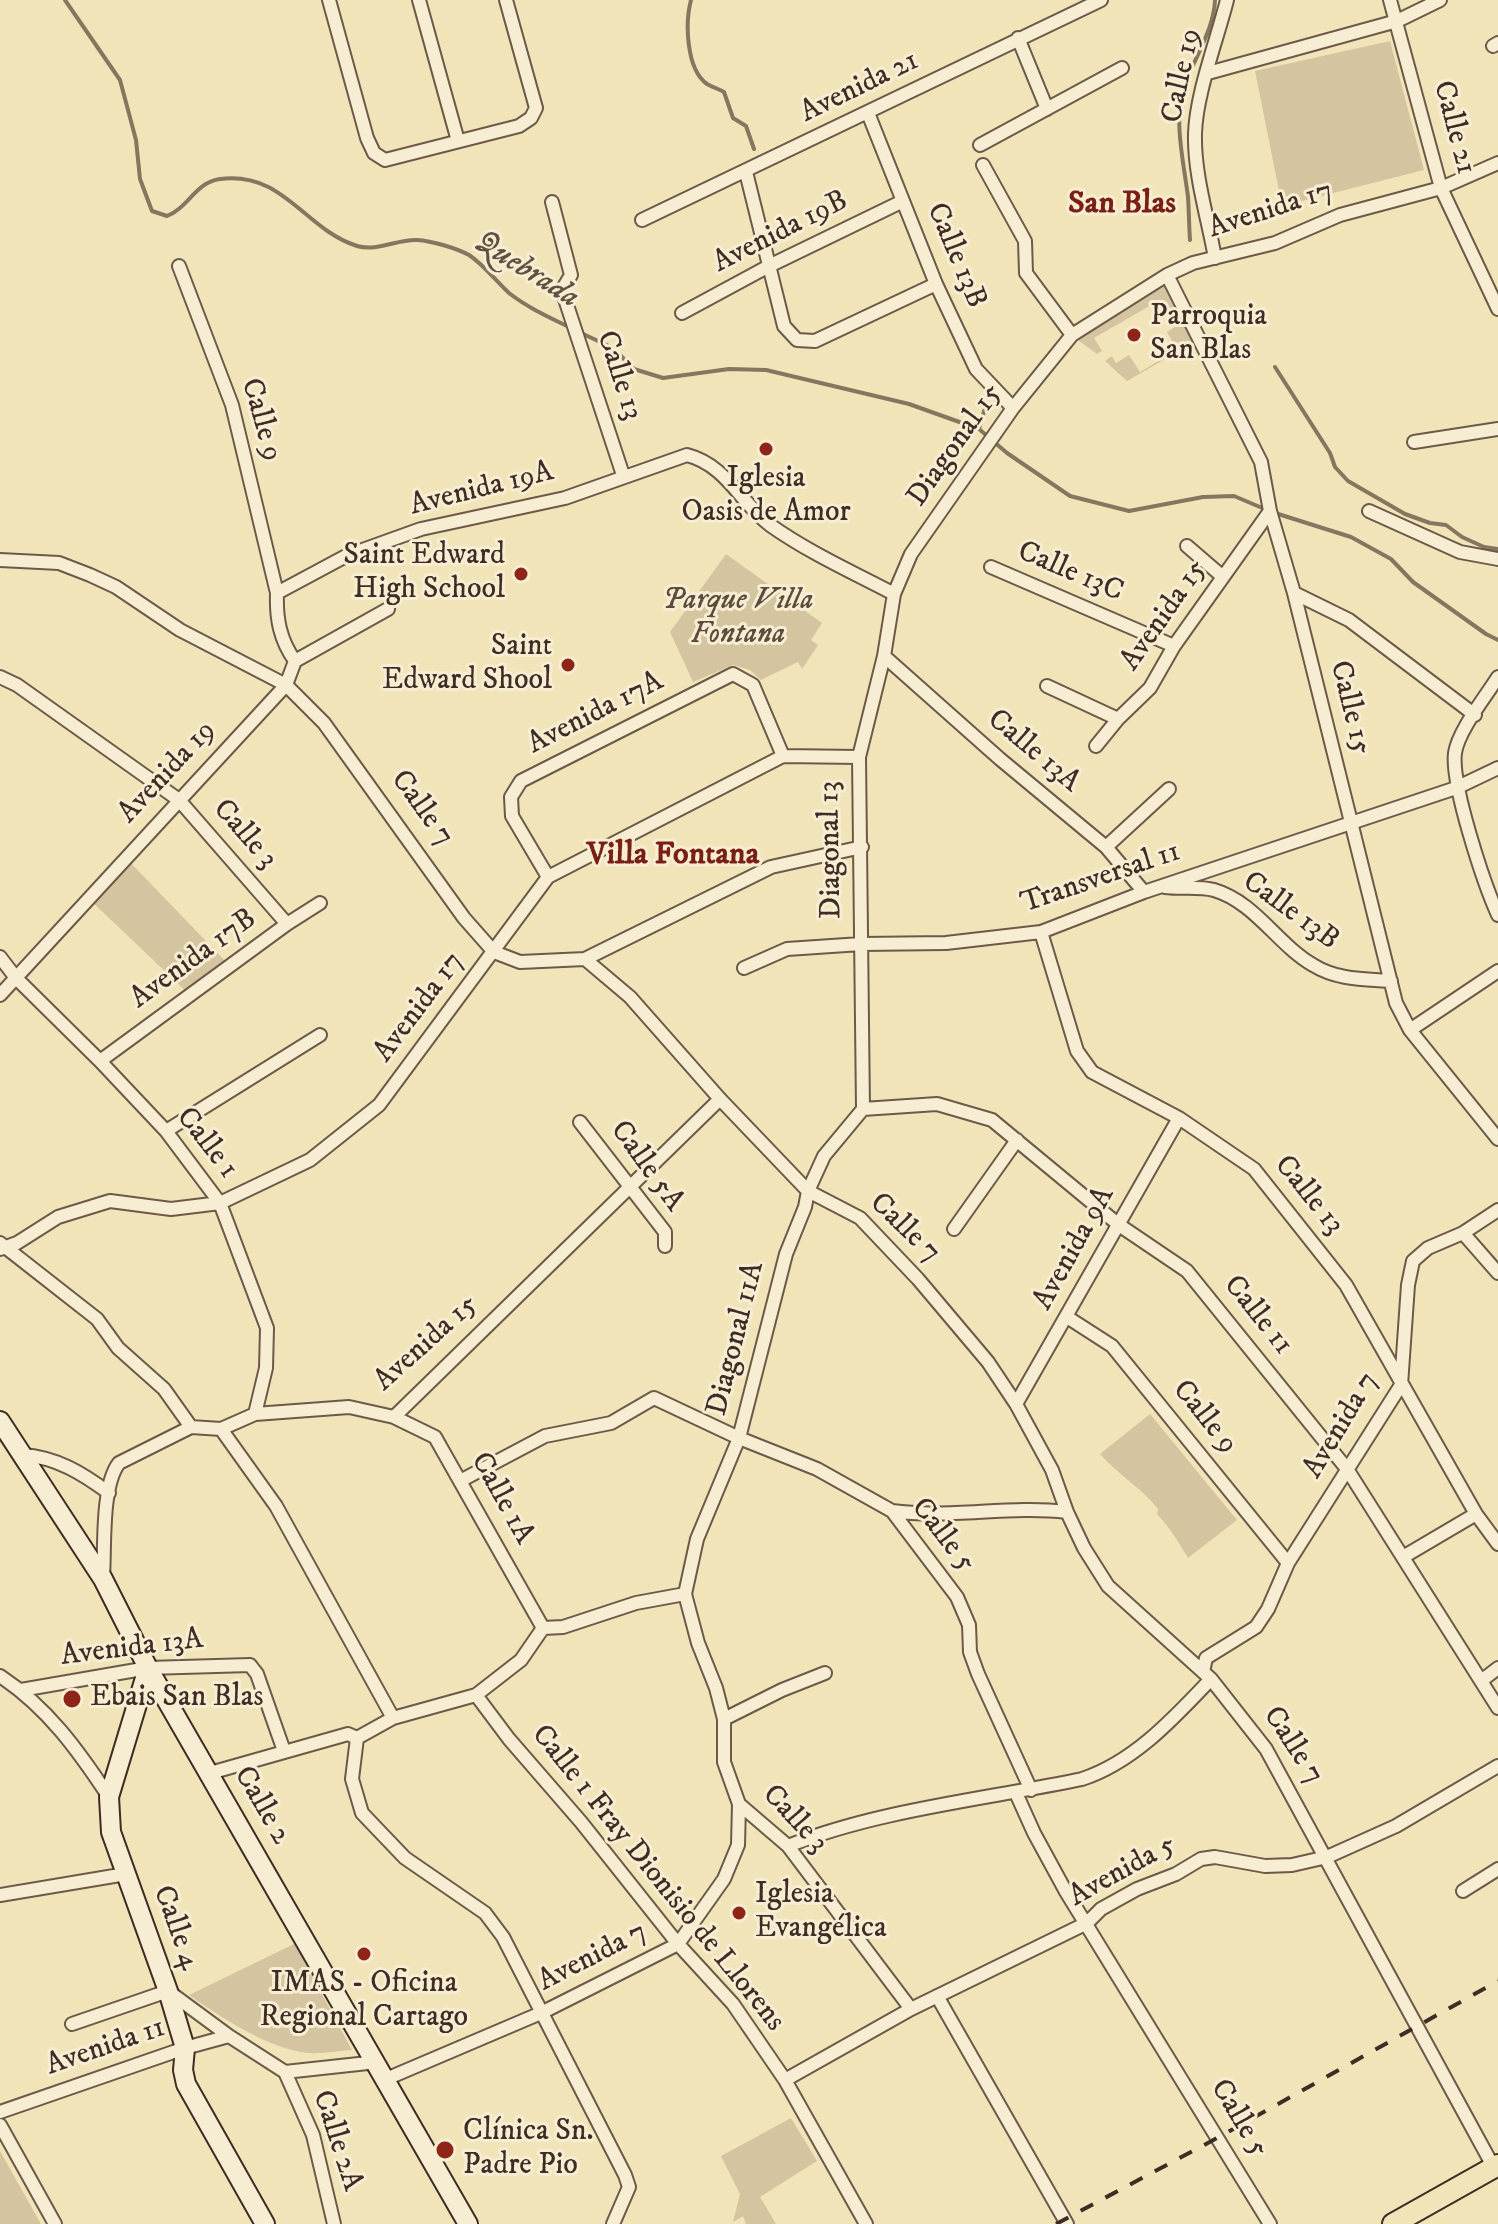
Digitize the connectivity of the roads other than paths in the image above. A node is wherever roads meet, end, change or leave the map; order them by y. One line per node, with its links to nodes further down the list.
1 (329, 0): 14 (street)
2 (419, 0): 14 (street)
3 (506, 0): 14 (street)
4 (1101, 0): 9 (street, Avenida 21)
5 (1227, 0): 11 (street, Calle 19)
6 (1390, 0): 8 (street, Calle 21)
7 (1440, 0): 8 (street)
8 (1397, 21): 11 (street); 19 (street, Calle 21)
9 (1018, 38): 12 (street); 13 (street, Avenida 21)
10 (1122, 68): 12 (street)
11 (1208, 73): 23 (street, Calle 19)
12 (1047, 109): 15 (street)
13 (868, 113): 18 (street, Avenida 21); 20 (street, Calle 13B)
14 (458, 141)
15 (980, 145)
16 (1498, 163): 19 (street, Avenida 17)
17 (983, 165): 30 (street)
18 (746, 172): 22 (street, Avenida 21); 25 (street)
19 (1441, 188): 23 (street, Avenida 17); 28 (street, Calle 21)
20 (903, 201): 25 (street, Avenida 19B); 27 (street, Calle 13B)
21 (552, 202): 34 (street, Calle 13)
22 (642, 220)
23 (1215, 258): 26 (street, Avenida 17)
24 (179, 266): 42 (street, Calle 9)
25 (769, 266): 27 (street); 29 (street, Avenida 19B)
26 (1167, 275): 30 (street, Avenida 17); 35 (street, Calle 15)
27 (936, 284): 31 (street, Calle 13B)
28 (1498, 309)
29 (682, 313)
30 (1072, 335): 31 (street, Diagonal 15)
31 (1013, 408): 44 (street, Diagonal 15)
32 (1498, 429): 33 (street)
33 (1414, 442)
34 (623, 475): 42 (street, Avenida 19A); 44 (street, Avenida 19A)
35 (1270, 511): 41 (street, Avenida 15); 43 (street, Calle 15)
36 (1369, 511): 38 (street)
37 (1187, 546): 41 (street)
38 (1498, 559)
39 (0, 560): 51 (street, Calle 7)
40 (991, 567): 46 (street, Calle 13C)
41 (1223, 577): 46 (street, Avenida 15)
42 (277, 593): 48 (street, Calle 9)
43 (1294, 593): 53 (street); 62 (street, Calle 15)
44 (894, 594): 47 (street, Diagonal 13)
45 (388, 609): 48 (street)
46 (1174, 646): 54 (street, Avenida 15)
47 (884, 656): 57 (street, Diagonal 13); 64 (street, Calle 13A)
48 (295, 661): 51 (street, Avenida 19)
49 (0, 677): 61 (street, Calle 3)
50 (1498, 677): 53 (street)
51 (286, 685): 61 (street, Avenida 19); 73 (street, Calle 7)
52 (1047, 686): 54 (street)
53 (1475, 715): 59 (street)
54 (1118, 719): 55 (street, Avenida 15)
55 (1096, 746)
56 (783, 756): 57 (street, Avenida 17); 65 (street, Avenida 17); 65 (street, Avenida 17A)
57 (859, 757): 63 (street, Diagonal 13)
58 (1498, 768): 59 (street)
59 (1456, 788): 62 (street); 69 (street)
60 (1169, 789): 64 (street)
61 (179, 800): 70 (street, Calle 3); 78 (street, Avenida 19)
62 (1351, 825): 66 (street, Transversal 11); 79 (street, Calle 15)
63 (862, 847): 72 (street, Diagonal 13); 75 (street)
64 (1106, 847): 67 (street, Calle 13A)
65 (548, 877): 73 (street, Avenida 17)
66 (1158, 887): 67 (street, Transversal 11); 79 (street, Calle 13B)
67 (1144, 892): 71 (street, Transversal 11)
68 (320, 903): 70 (street, Avenida 17B)
69 (1498, 915)
70 (287, 924): 83 (street, Avenida 17B)
71 (1041, 932): 72 (street, Transversal 11); 86 (street, Calle 13)
72 (861, 944): 76 (street); 85 (street, Diagonal 13)
73 (494, 952): 75 (street); 93 (street, Avenida 17)
74 (0, 957): 78 (street, Calle 1)
75 (585, 959): 84 (street, Calle 7)
76 (744, 968)
77 (1498, 971): 81 (street)
78 (16, 978): 80 (street, Avenida 19); 83 (street, Calle 1)
79 (1391, 981): 81 (street, Calle 15)
80 (0, 995)
81 (1410, 1030): 89 (street, Calle 15)
82 (320, 1035): 88 (street)
83 (100, 1061): 88 (street, Calle 1)
84 (720, 1099): 91 (street, Avenida 15); 92 (street, Calle 7)
85 (863, 1109): 90 (street, Calle 11); 92 (street, Diagonal 11A)
86 (1179, 1118): 95 (street, Avenida 9A); 102 (street, Calle 13)
87 (580, 1122): 91 (street, Calle 5A)
88 (166, 1131): 93 (street, Calle 1)
89 (1498, 1139)
90 (1017, 1140): 95 (street, Calle 11); 96 (street)
91 (629, 1188): 98 (street, Calle 5A); 105 (street, Avenida 15)
92 (808, 1191): 103 (street, Calle 7); 109 (street, Diagonal 11A)
93 (220, 1203): 99 (street, Avenida 17); 104 (street, Calle 1)
94 (1498, 1210): 97 (street, Avenida 7)
95 (1119, 1225): 101 (street, Avenida 9A); 111 (street, Calle 11)
96 (954, 1229)
97 (1463, 1233): 100 (street); 102 (street, Avenida 7)
98 (665, 1246)
99 (1, 1247): 107 (street)
100 (1498, 1273)
101 (1067, 1317): 103 (street, Avenida 9A); 119 (street, Calle 9)
102 (1401, 1385): 111 (street, Avenida 7); 116 (street, Calle 13)
103 (1016, 1404): 115 (street, Calle 7)
104 (255, 1414): 105 (street, Avenida 15); 108 (street, Avenida 15)
105 (394, 1417): 112 (street, Calle 1A)
106 (0, 1421): 110 (street, Calle 2)
107 (191, 1427): 108 (street, Avenida 15); 113 (street)
108 (221, 1429): 132 (street)
109 (739, 1438): 112 (street, Calle 5); 114 (street, Calle 5); 121 (street, Diagonal 11A)
110 (22, 1455): 113 (street); 120 (street, Calle 2)
111 (1347, 1469): 118 (street, Calle 11); 119 (street, Avenida 7)
112 (460, 1481): 122 (street, Calle 1A)
113 (109, 1493): 120 (street)
114 (892, 1511): 115 (street); 138 (street, Calle 5)
115 (1067, 1512): 126 (street, Calle 7)
116 (1476, 1514): 117 (street, Calle 13); 118 (street)
117 (1498, 1544)
118 (1403, 1557): 128 (street, Calle 11)
119 (1288, 1563): 126 (street, Avenida 7)
120 (103, 1579): 127 (street, Calle 2)
121 (685, 1594): 122 (street); 133 (street, Calle 3)
122 (543, 1628): 130 (street)
123 (1498, 1668): 128 (street)
124 (825, 1673): 133 (street)
125 (0, 1676): 129 (street)
126 (1207, 1676): 138 (street, Avenida 7); 143 (street, Calle 7)
127 (150, 1680): 129 (street, Avenida 13A); 135 (street, Avenida 13A); 137 (street, Calle 2); 140 (street)
128 (1481, 1681): 131 (street, Calle 11)
129 (21, 1690): 140 (street)
130 (476, 1695): 132 (street); 149 (street, Calle 1 Fray Dionisio de Llorens)
131 (1498, 1708)
132 (393, 1718): 134 (street)
133 (724, 1719): 141 (street, Calle 3)
134 (357, 1738): 135 (street); 153 (street)
135 (284, 1751): 137 (street)
136 (1498, 1766): 143 (street, Avenida 5)
137 (210, 1773): 157 (street, Calle 2)
138 (1031, 1790): 139 (street, Avenida 7)
139 (1016, 1793): 142 (street, Avenida 7); 148 (street, Calle 5)
140 (109, 1797): 145 (street, Calle 4)
141 (739, 1804): 142 (street, Calle 3); 149 (street, Avenida 7)
142 (788, 1846): 152 (street, Calle 3)
143 (1327, 1857): 148 (street, Avenida 5); 162 (street, Calle 7)
144 (1498, 1869): 146 (street)
145 (126, 1874): 147 (street); 150 (street, Calle 4)
146 (1463, 1891)
147 (0, 1895)
148 (1087, 1923): 151 (street, Avenida 5); 170 (street, Calle 5)
149 (678, 1944): 153 (street, Avenida 7); 159 (street, Calle 1 Fray Dionisio de Llorens)
150 (168, 1991): 154 (street); 155 (street, Calle 2A); 156 (street, Calle 4)
151 (937, 1996): 152 (street, Avenida 5); 169 (street)
152 (911, 2009): 159 (street, Avenida 5)
153 (541, 2013): 157 (street, Avenida 7); 167 (street)
154 (72, 2024)
155 (229, 2036): 156 (street, Avenida 11); 158 (street, Calle 2A)
156 (185, 2048): 160 (street, Avenida 11); 164 (street, Calle 4)
157 (382, 2071): 158 (street, Avenida 7); 166 (street, Calle 2)
158 (285, 2072): 165 (street, Calle 2A)
159 (785, 2080): 168 (street, Calle 1 Fray Dionisio de Llorens)
160 (0, 2112)
161 (0, 2125): 163 (street)
162 (1497, 2169): 171 (main road)
163 (55, 2224)
164 (265, 2224)
165 (334, 2224)
166 (468, 2224)
167 (613, 2224)
168 (866, 2224)
169 (1067, 2224)
170 (1270, 2224)
171 (1393, 2224)

